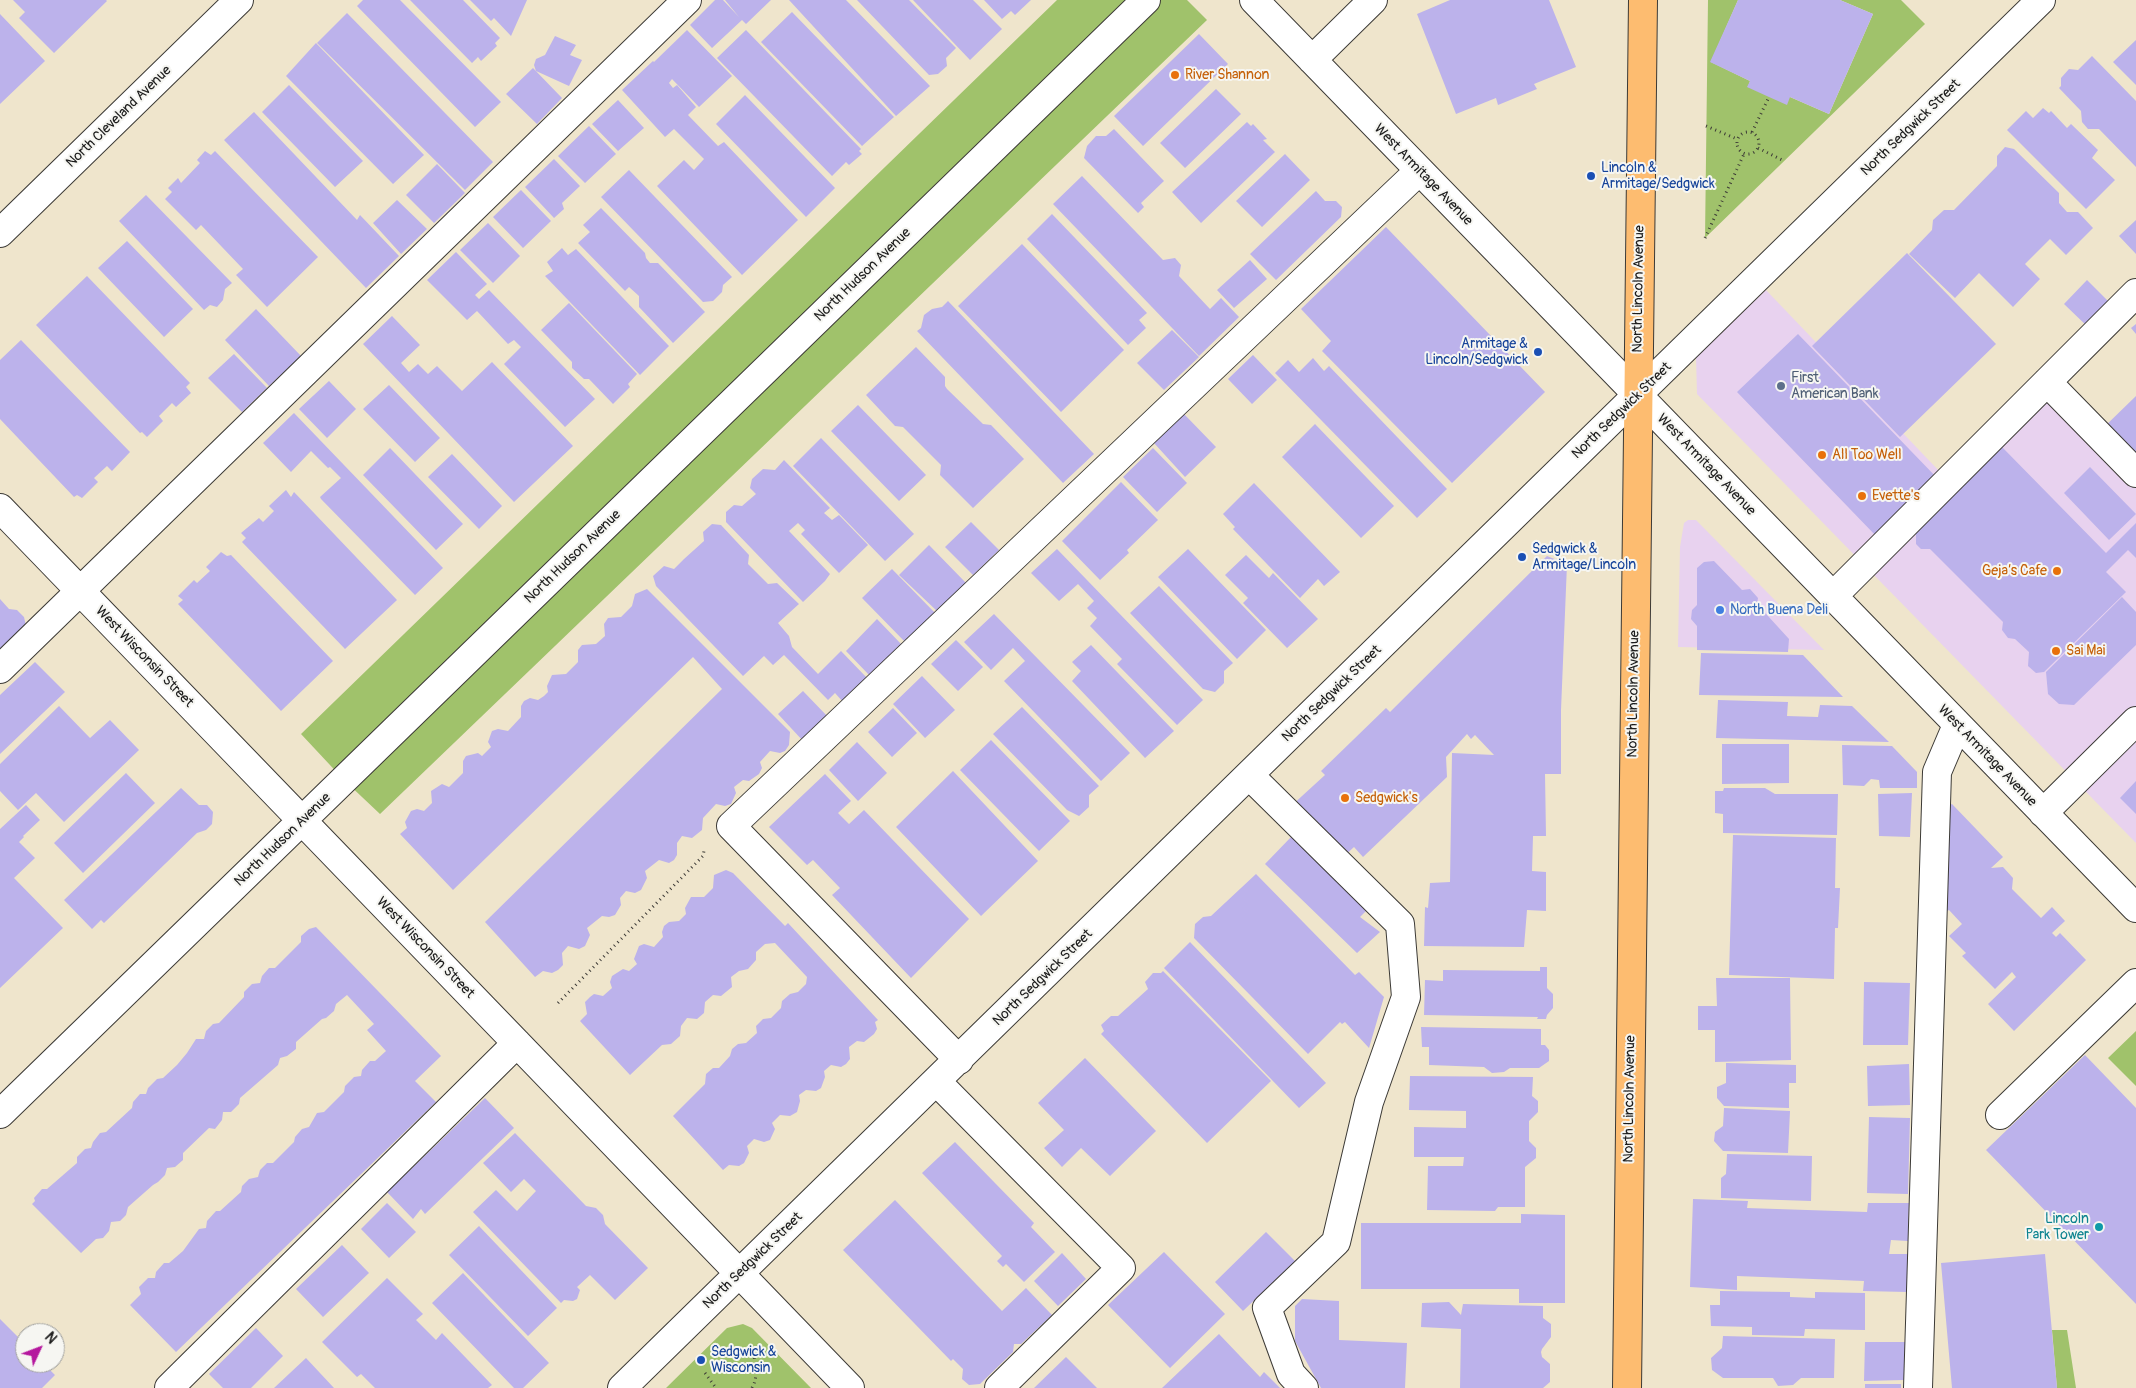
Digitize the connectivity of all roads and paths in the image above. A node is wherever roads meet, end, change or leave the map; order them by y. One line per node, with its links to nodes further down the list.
1 (239, 0): 17 (street, North Cleveland Avenue)
2 (687, 0): 24 (street)
3 (1146, 0): 31 (street, North Hudson Avenue)
4 (1254, 0): 8 (street, West Armitage Avenue)
5 (1374, 0): 8 (street)
6 (1643, 0): 21 (main road, North Lincoln Avenue)
7 (2041, 0): 21 (street, North Sedgwick Street)
8 (1312, 60): 16 (street, West Armitage Avenue)
9 (1770, 97): 11 (path)
10 (1706, 126): 12 (path)
11 (1752, 132): 12 (path); 13 (path)
12 (1737, 139): 14 (path)
13 (1758, 148): 14 (path); 15 (path)
14 (1744, 154): 18 (path)
15 (1784, 161)
16 (1419, 170): 21 (street, West Armitage Avenue); 37 (street)
17 (0, 233)
18 (1705, 238)
19 (2136, 293): 20 (street)
20 (2047, 382): 22 (street); 25 (street)
21 (1638, 396): 25 (street, West Armitage Avenue); 29 (street, North Sedgwick Street); 51 (main road, North Lincoln Avenue)
22 (2136, 474)
23 (0, 508): 24 (street, West Wisconsin Street)
24 (80, 591): 26 (street); 31 (street, West Wisconsin Street)
25 (1832, 596): 28 (street, West Armitage Avenue)
26 (0, 668)
27 (2136, 721): 30 (street)
28 (1957, 725): 30 (street, West Armitage Avenue); 52 (street)
29 (1249, 775): 37 (street, North Sedgwick Street); 50 (street)
30 (2043, 813): 33 (street, West Armitage Avenue)
31 (302, 821): 36 (street, West Wisconsin Street); 39 (street, North Hudson Avenue)
32 (705, 846): 35 (path)
33 (2136, 908)
34 (2136, 983): 40 (street)
35 (558, 1003)
36 (517, 1043): 41 (street, West Wisconsin Street); 44 (street)
37 (959, 1060): 38 (street, North Sedgwick Street)
38 (936, 1081): 41 (street, North Sedgwick Street); 49 (street)
39 (0, 1114)
40 (2000, 1115)
41 (740, 1274): 45 (street, North Sedgwick Street); 48 (street, West Wisconsin Street)
42 (754, 1356): 47 (path)
43 (705, 1373): 46 (path)
44 (169, 1388)
45 (622, 1388)
46 (716, 1388)
47 (752, 1388)
48 (850, 1388)
49 (999, 1388)
50 (1304, 1388)
51 (1627, 1388)
52 (1918, 1388)

